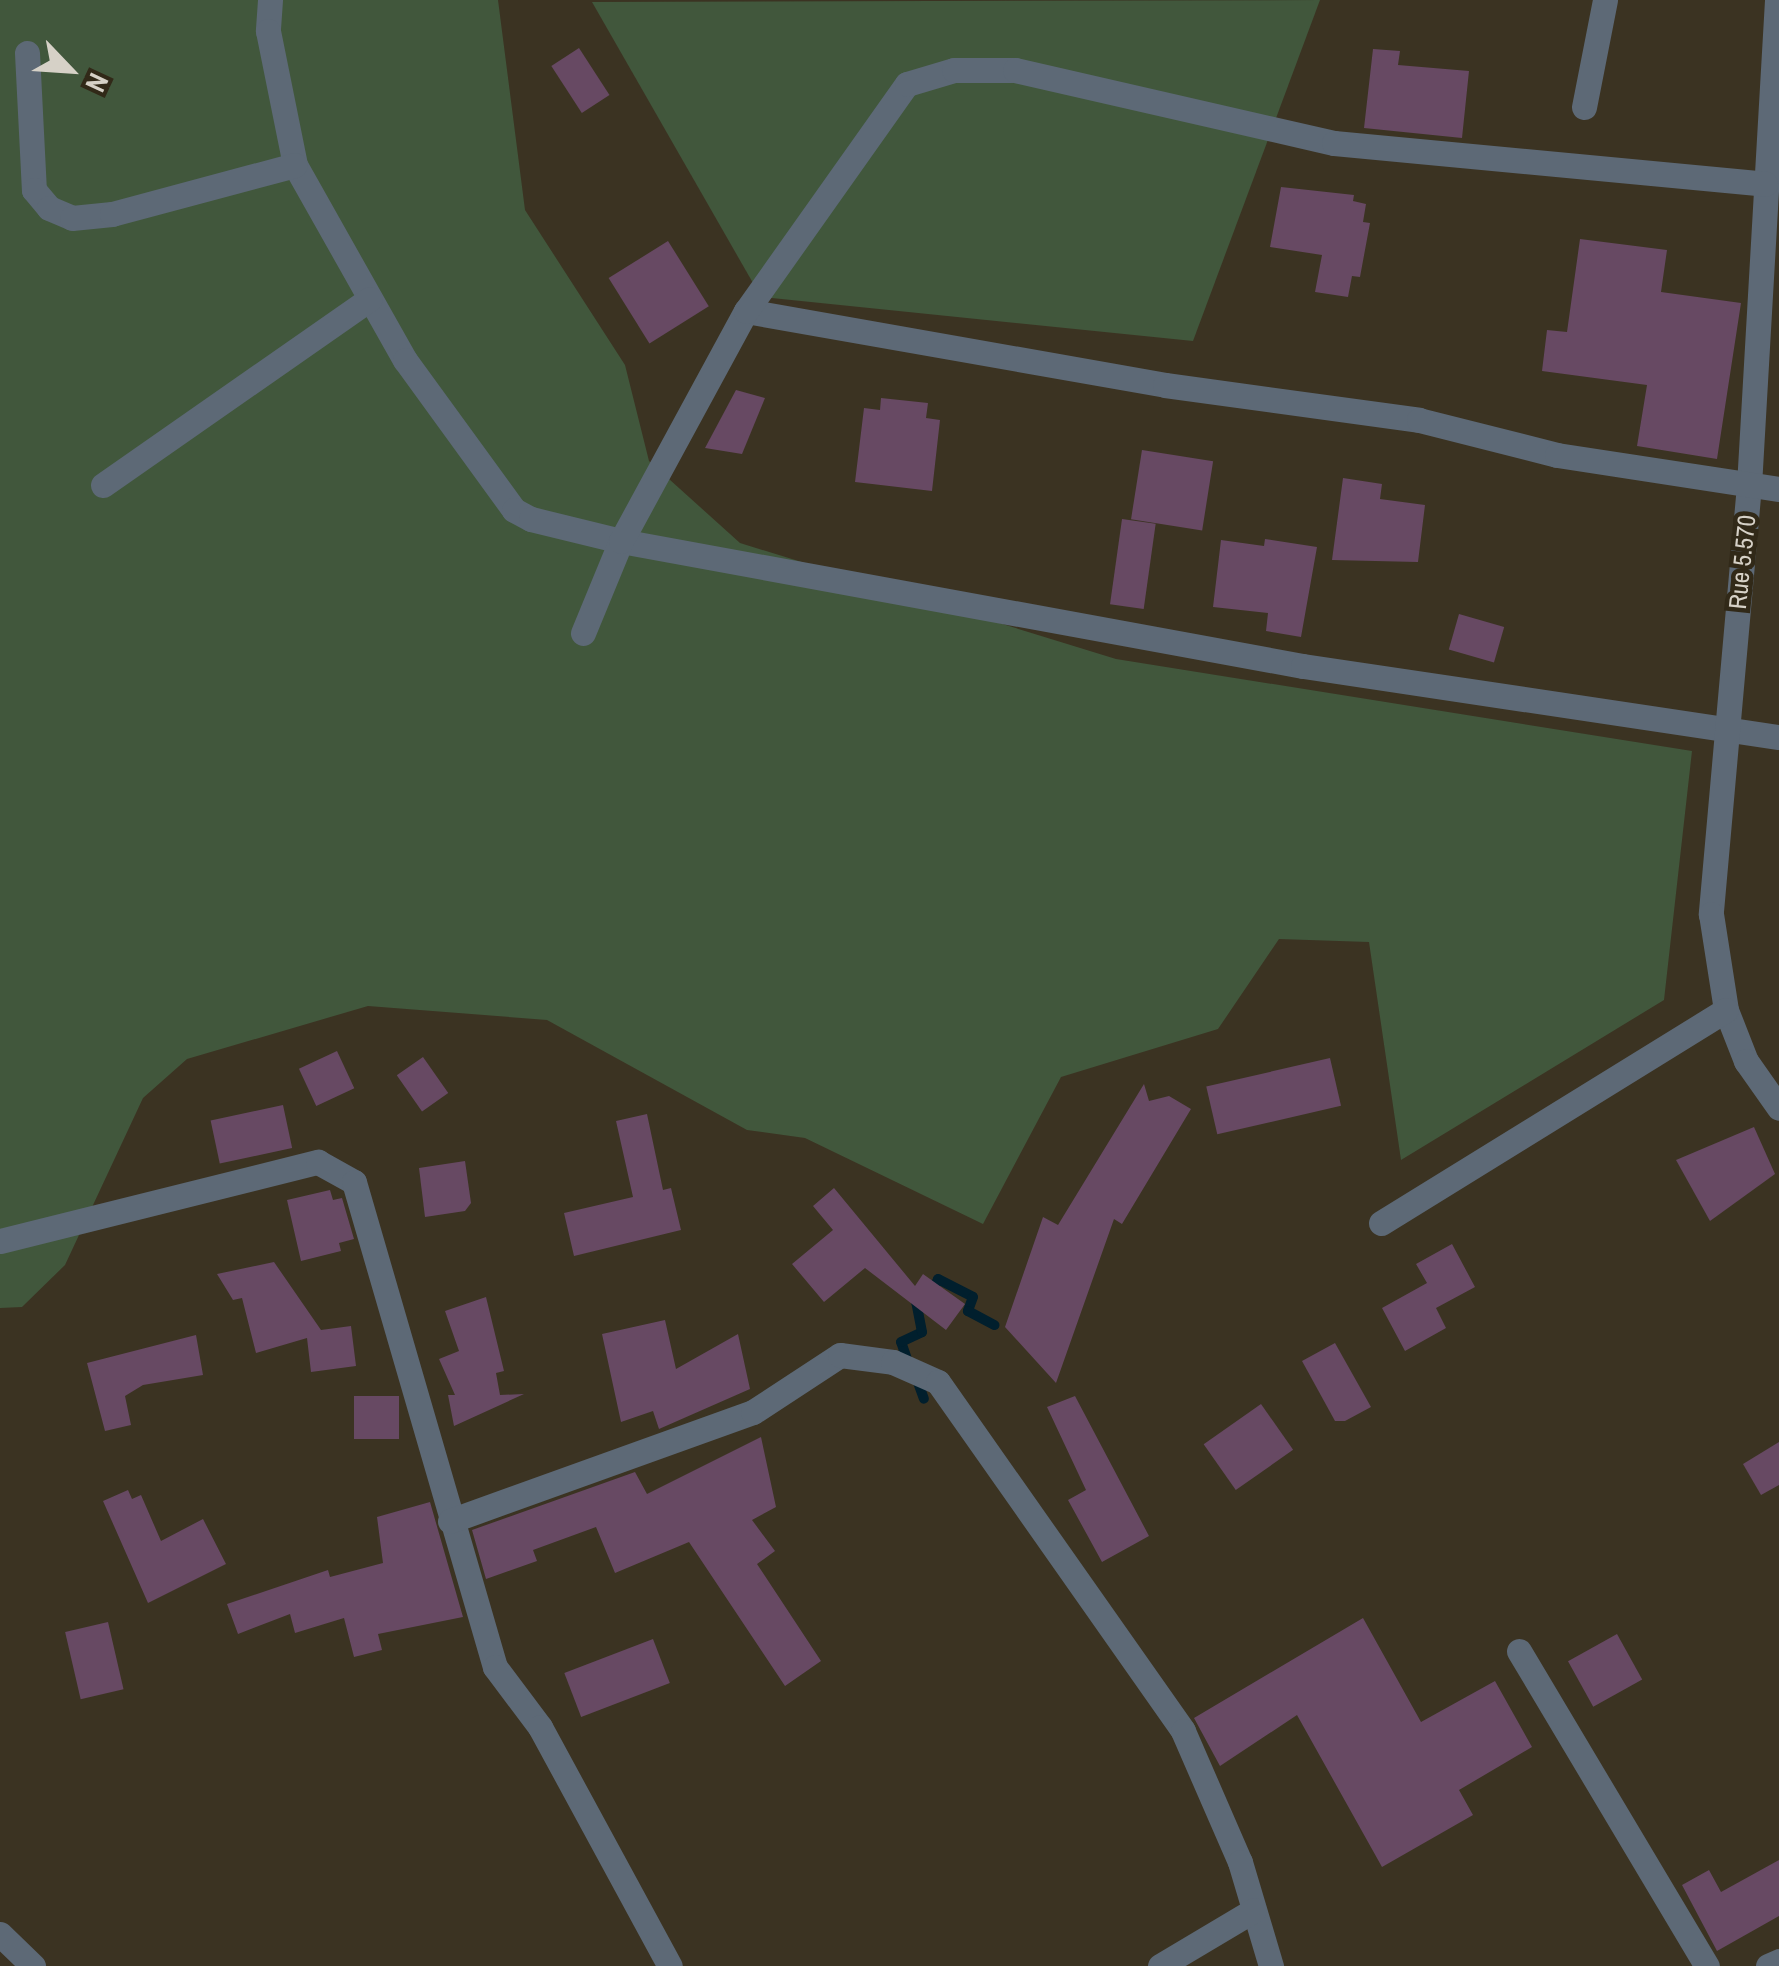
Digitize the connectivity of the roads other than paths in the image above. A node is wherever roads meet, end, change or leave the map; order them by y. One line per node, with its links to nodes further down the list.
1 (270, 0): 6 (street)
2 (1605, 0): 5 (street)
3 (1777, 0): 7 (street, Rue 5.570)
4 (27, 53): 6 (street)
5 (1584, 107)
6 (295, 166): 8 (street)
7 (1770, 200): 9 (street); 11 (street, Rue 5.570)
8 (370, 299): 10 (street); 13 (street)
9 (746, 311): 11 (street); 13 (street)
10 (103, 485)
11 (1749, 485): 12 (street); 15 (street, Rue 5.570)
12 (1779, 489)
13 (622, 541): 14 (street); 15 (street)
14 (583, 633)
15 (1726, 730): 16 (street); 17 (street, Rue 5.570)
16 (1779, 737)
17 (1726, 1010): 18 (street, Rue 5.570); 20 (street)
18 (1770, 1081): 19 (street, Rue 5.570)
19 (1779, 1108)
20 (1382, 1224)
21 (0, 1241): 22 (street)
22 (450, 1521): 24 (street); 28 (street)
23 (1519, 1651): 31 (street)
24 (1254, 1910): 29 (street); 30 (street)
25 (0, 1934): 27 (street)
26 (1779, 1961): 32 (street)
27 (33, 1966)
28 (670, 1966)
29 (1160, 1966)
30 (1271, 1966)
31 (1707, 1966)
32 (1768, 1966)

